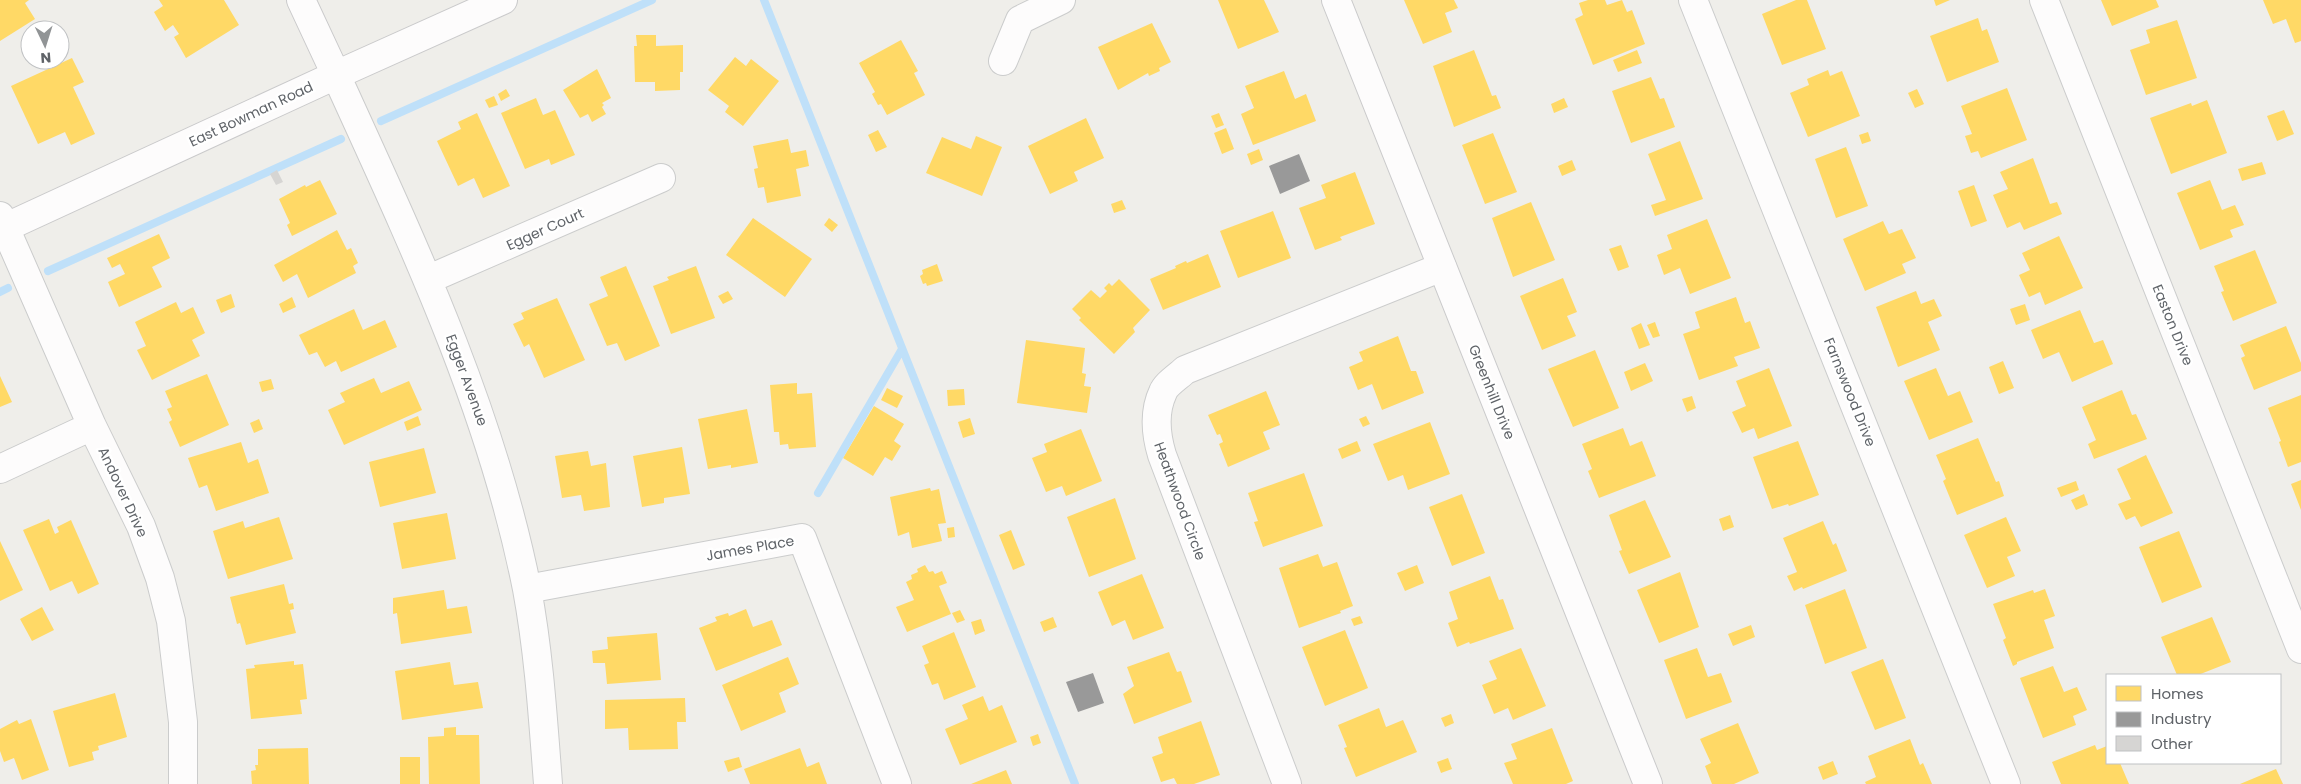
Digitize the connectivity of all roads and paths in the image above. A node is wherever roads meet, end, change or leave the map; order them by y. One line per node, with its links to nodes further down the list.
1 (301, 0): 8 (street, Egger Avenue)
2 (503, 0): 8 (street, East Bowman Road)
3 (1061, 0): 7 (street)
4 (1336, 0): 11 (street, Greenhill Drive)
5 (1693, 0): 22 (street, Farnswood Drive)
6 (2044, 0): 16 (street, Easton Drive)
7 (1003, 61)
8 (336, 74): 10 (street, East Bowman Road); 12 (street, Egger Avenue)
9 (661, 178): 12 (street, Egger Court)
10 (2, 224): 13 (street, Andover Drive)
11 (1442, 267): 20 (street, Heathwood Circle); 21 (street, Greenhill Drive)
12 (428, 279): 15 (street, Egger Avenue)
13 (92, 426): 14 (street); 17 (street, Andover Drive)
14 (0, 469)
15 (527, 589): 18 (street, Egger Avenue); 19 (street, James Place)
16 (2301, 649)
17 (183, 784)
18 (548, 784)
19 (898, 784)
20 (1287, 784)
21 (1648, 784)
22 (2006, 784)

